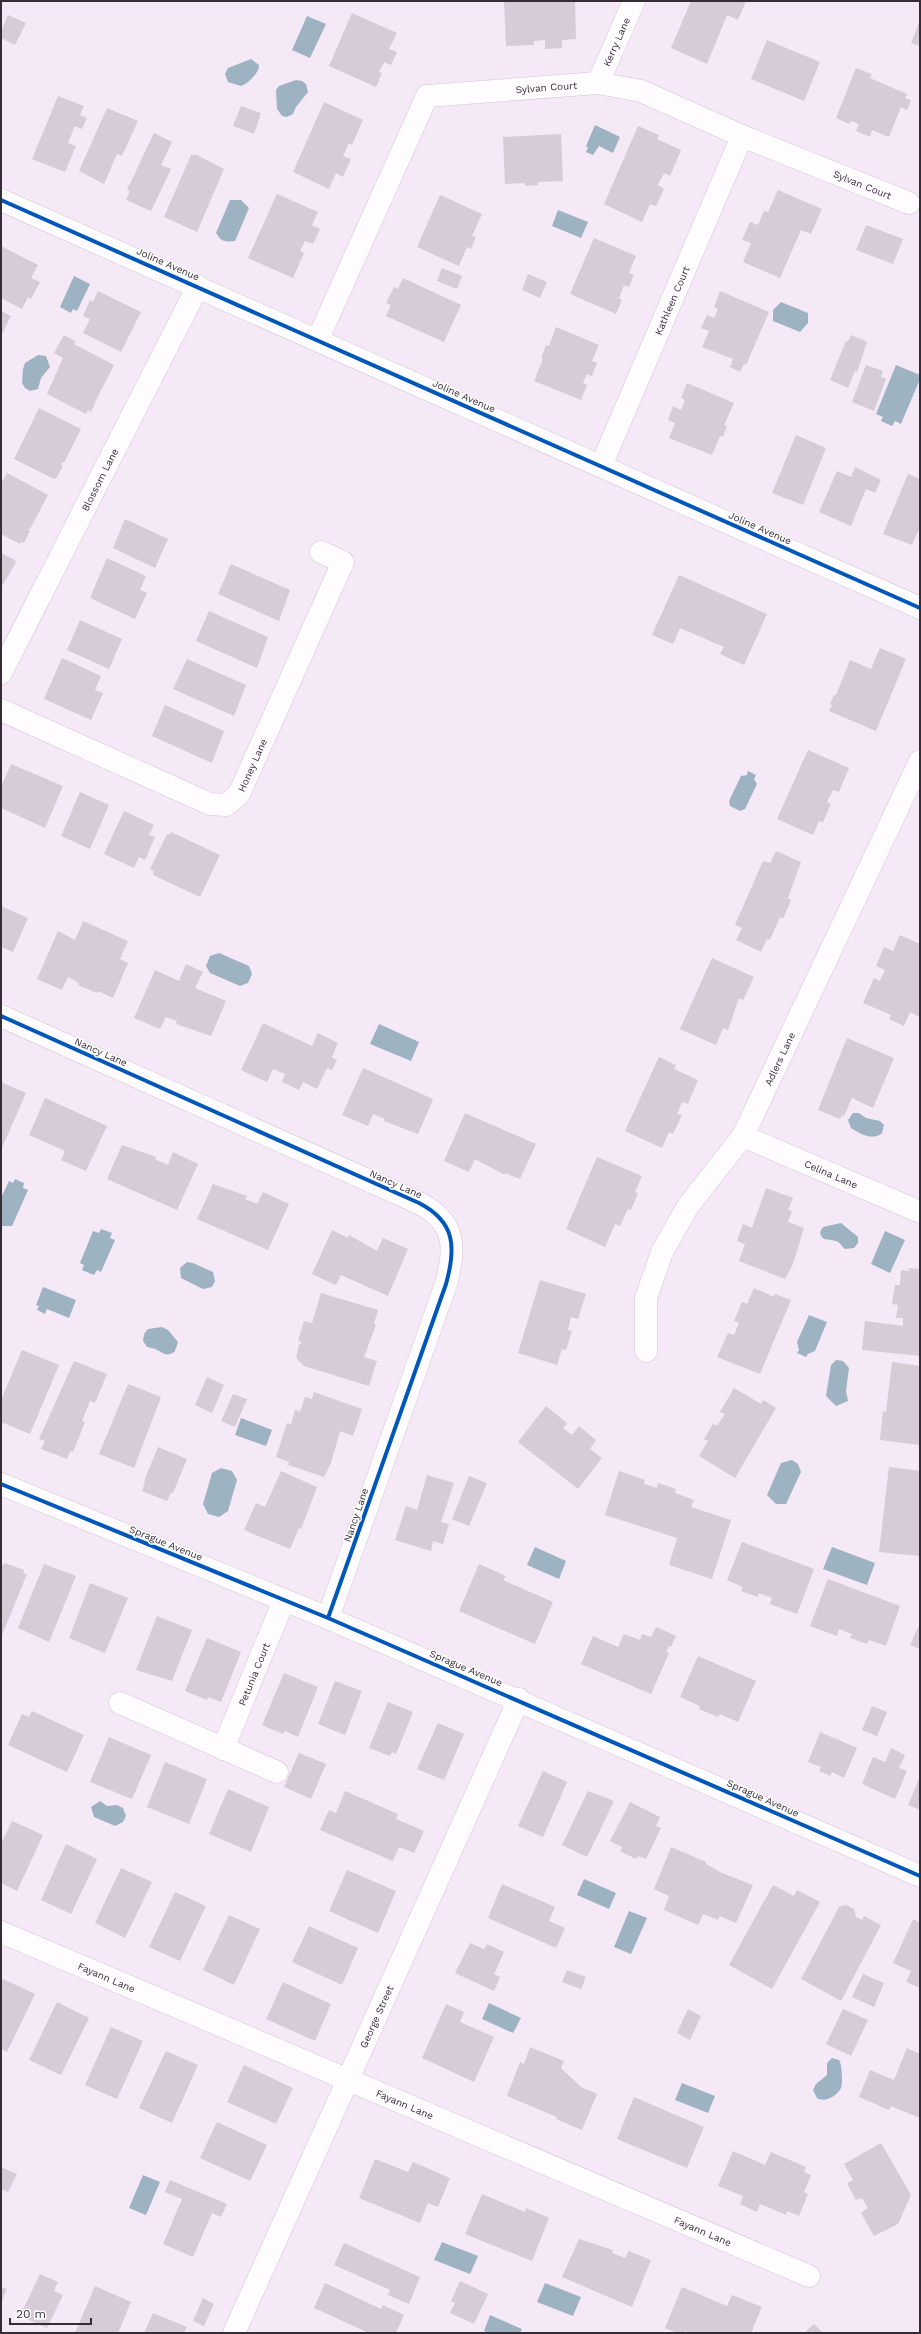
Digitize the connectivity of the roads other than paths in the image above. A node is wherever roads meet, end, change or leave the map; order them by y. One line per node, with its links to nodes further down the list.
1 (634, 1): 2 (street, Kerry Lane)
2 (598, 83): 3 (street, Sylvan Court); 7 (street, Sylvan Court)
3 (742, 136): 5 (street, Sylvan Court); 8 (street, Kathleen Court)
4 (1, 200): 6 (street, Joline Avenue)
5 (909, 203)
6 (198, 286): 7 (street, Joline Avenue); 11 (street, Blossom Lane)
7 (318, 339): 8 (street, Joline Avenue)
8 (601, 466): 10 (street, Joline Avenue)
9 (321, 552): 12 (street, Honey Lane)
10 (920, 608)
11 (1, 673)
12 (1, 710)
13 (920, 761): 15 (street, Adlers Lane)
14 (1, 1016): 20 (street, Nancy Lane)
15 (744, 1136): 16 (street, Celina Lane); 17 (street, Adlers Lane)
16 (920, 1212)
17 (646, 1351)
18 (1, 1484): 19 (street, Sprague Avenue)
19 (284, 1600): 20 (street, Sprague Avenue); 23 (street, Petunia Court)
20 (328, 1618): 21 (street, Sprague Avenue)
21 (519, 1699): 25 (street, Sprague Avenue); 27 (street, George Street)
22 (120, 1703): 23 (street)
23 (223, 1748): 24 (street)
24 (277, 1772)
25 (920, 1876)
26 (1, 1932): 27 (street, Fayann Lane)
27 (348, 2080): 28 (street, Fayann Lane); 29 (street, George Street)
28 (809, 2276)
29 (234, 2333)

